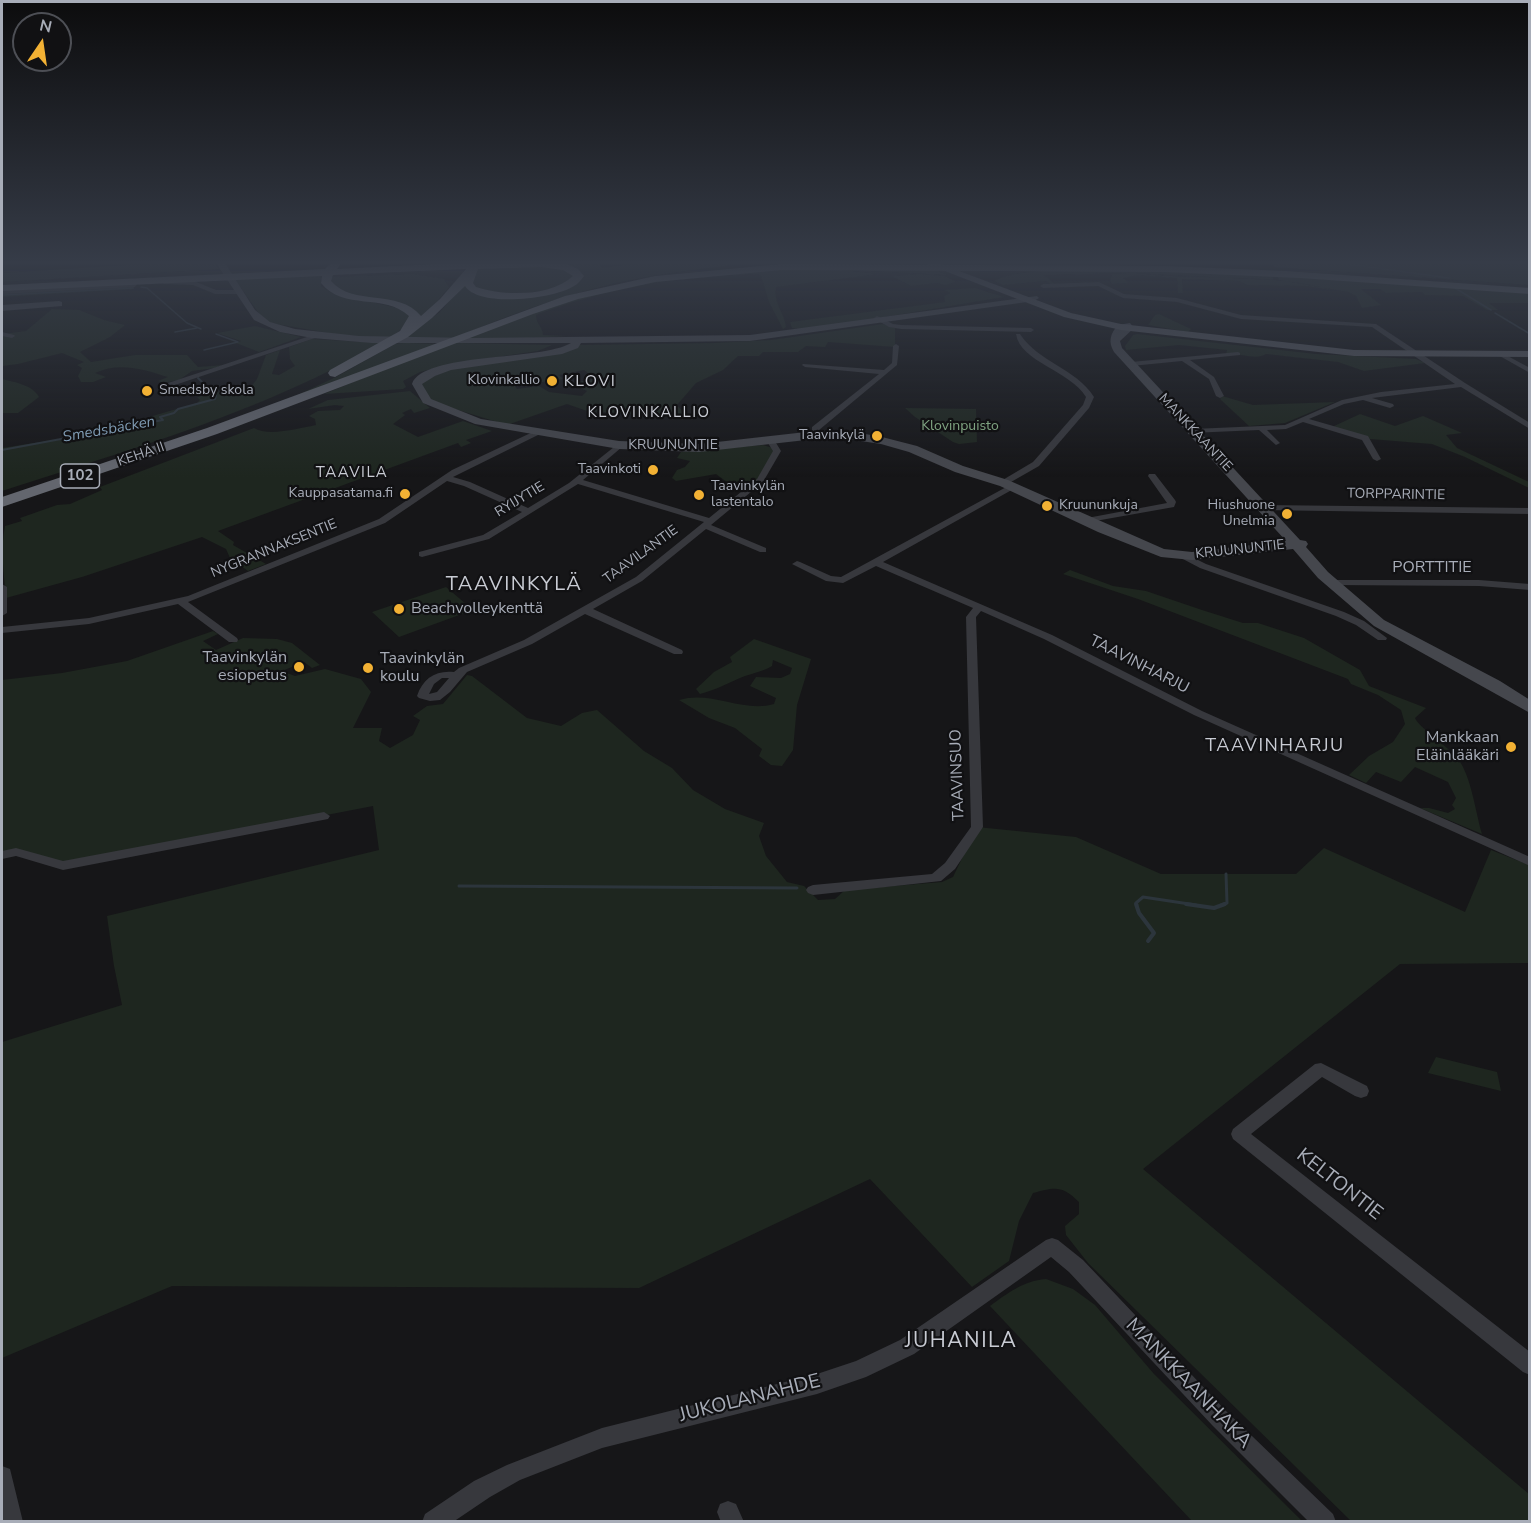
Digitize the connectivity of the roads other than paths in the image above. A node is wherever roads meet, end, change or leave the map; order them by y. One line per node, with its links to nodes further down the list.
1 (2, 334): 12 (street)
2 (313, 334): 11 (main road)
3 (404, 334): 28 (highway, KEHÄ II / 102)
4 (479, 334): 13 (highway)
5 (789, 334): 14 (main road)
6 (897, 334): 23 (street)
7 (1017, 334): 44 (street)
8 (1120, 334): 20 (main road, MANKKAANTIE)
9 (1186, 334): 18 (main road)
10 (1388, 334): 18 (street)
11 (319, 335): 13 (main road); 24 (street)
12 (12, 336)
13 (469, 338): 14 (main road); 39 (highway)
14 (573, 343): 34 (main road, KRUUNUNTIE)
15 (1238, 354): 19 (street)
16 (1500, 354): 17 (main road); 18 (main road); 22 (street)
17 (1530, 354)
18 (1419, 355): 25 (street)
19 (1185, 360): 20 (street); 26 (street)
20 (1131, 364): 33 (main road, MANKKAANTIE)
21 (805, 365): 23 (street)
22 (1530, 370)
23 (885, 372): 35 (street)
24 (169, 384)
25 (1462, 385): 27 (street); 31 (street)
26 (1220, 396)
27 (1364, 398): 29 (street); 30 (street)
28 (278, 400): 39 (highway, KEHÄ II / 102); 45 (highway, KEHÄ II / 102)
29 (1390, 406)
30 (1303, 420): 32 (street); 40 (street)
31 (1530, 427)
32 (1262, 429): 33 (street); 37 (street)
33 (1193, 431): 47 (main road, MANKKAANTIE)
34 (535, 433): 38 (main road, KRUUNUNTIE); 42 (street, NYGRANNAKSENTIE)
35 (815, 435): 36 (main road, KRUUNUNTIE); 44 (main road, KRUUNUNTIE)
36 (770, 440): 38 (main road, KRUUNUNTIE); 51 (street, TAAVILANTIE)
37 (1276, 443)
38 (619, 445): 43 (street, RYIJYTIE)
39 (159, 449): 46 (highway, KEHÄ II / 102)
40 (1377, 459)
41 (1152, 476): 50 (street)
42 (446, 478): 48 (street); 61 (street, NYGRANNAKSENTIE)
43 (576, 481): 48 (street, RYIJYTIE); 51 (street)
44 (1009, 484): 50 (main road, KRUUNUNTIE); 56 (street)
45 (2, 495)
46 (2, 502)
47 (1263, 507): 49 (street, TORPPARINTIE); 52 (main road, MANKKAANTIE)
48 (528, 511): 54 (street, RYIJYTIE)
49 (1530, 511)
50 (1088, 521): 55 (main road, KRUUNUNTIE)
51 (708, 524): 53 (street); 63 (street, TAAVILANTIE)
52 (1297, 544): 55 (main road, KRUUNUNTIE); 58 (main road, MANKKAANTIE)
53 (763, 550)
54 (422, 554)
55 (1184, 556): 66 (street)
56 (876, 562): 57 (street); 62 (street, TAAVINHARJU)
57 (797, 564)
58 (1335, 583): 60 (street, PORTTITIE); 70 (main road, MANKKAANTIE)
59 (2, 587): 64 (street)
60 (1530, 587)
61 (181, 601): 65 (street, NYGRANNAKSENTIE); 67 (street)
62 (979, 607): 73 (street, TAAVINHARJU); 74 (street, TAAVINSUO)
63 (586, 610): 68 (street); 69 (street, TAAVILANTIE)
64 (2, 613)
65 (2, 630)
66 (1382, 638)
67 (233, 640)
68 (678, 652)
69 (450, 674)
70 (1530, 708)
71 (324, 816): 72 (street)
72 (2, 855)
73 (1530, 862)
74 (813, 890)
75 (1361, 1091): 77 (street, KELTONTIE)
76 (1052, 1246): 80 (street, JUKOLANAHDE); 81 (street, MANKKAANHAKA)
77 (1530, 1365)
78 (2, 1476): 79 (street)
79 (12, 1521)
80 (433, 1521)
81 (1324, 1521)

